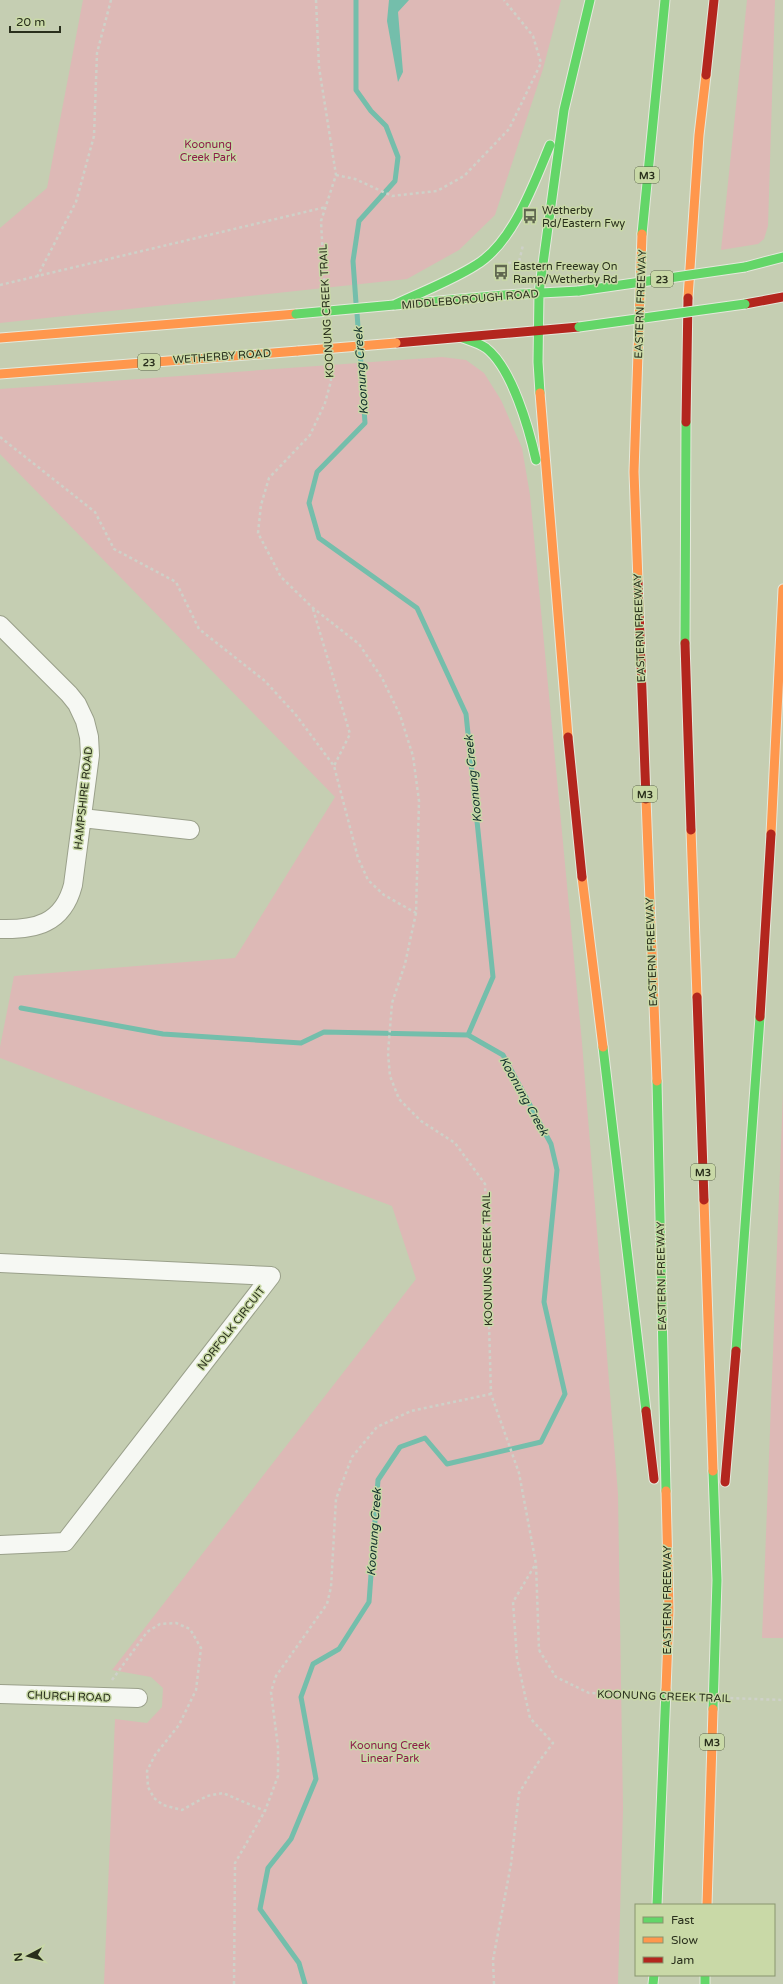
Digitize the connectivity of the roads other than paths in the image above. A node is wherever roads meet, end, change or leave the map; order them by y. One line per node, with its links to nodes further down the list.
1 (590, 0): 4 (main road)
2 (666, 0): 24 (main road, EASTERN FREEWAY / M3)
3 (714, 0): 23 (main road, M3)
4 (564, 110): 6 (main road); 8 (main road)
5 (783, 257): 6 (main road, MIDDLEBOROUGH ROAD / 23, bridge)
6 (539, 292): 8 (main road, MIDDLEBOROUGH ROAD / 23); 9 (main road)
7 (783, 297): 9 (main road, 23, bridge)
8 (394, 305): 10 (main road, 23, bridge)
9 (538, 331): 11 (main road, 23); 13 (main road)
10 (0, 338)
11 (463, 338): 12 (main road, WETHERBY ROAD / 23, bridge); 13 (main road)
12 (0, 374)
13 (552, 545): 20 (main road)
14 (783, 589): 23 (main road)
15 (0, 625): 16 (street, HAMPSHIRE ROAD)
16 (82, 818): 17 (street); 18 (street, HAMPSHIRE ROAD)
17 (190, 830)
18 (0, 929)
19 (0, 1263): 22 (street, NORFOLK CIRCUIT)
20 (655, 1492)
21 (657, 1508): 24 (main road)
22 (0, 1545)
23 (717, 1580): 28 (main road, M3)
24 (669, 1610): 27 (main road, EASTERN FREEWAY / M3)
25 (0, 1694): 26 (street, CHURCH ROAD)
26 (138, 1698)
27 (656, 1904)
28 (707, 1904)

